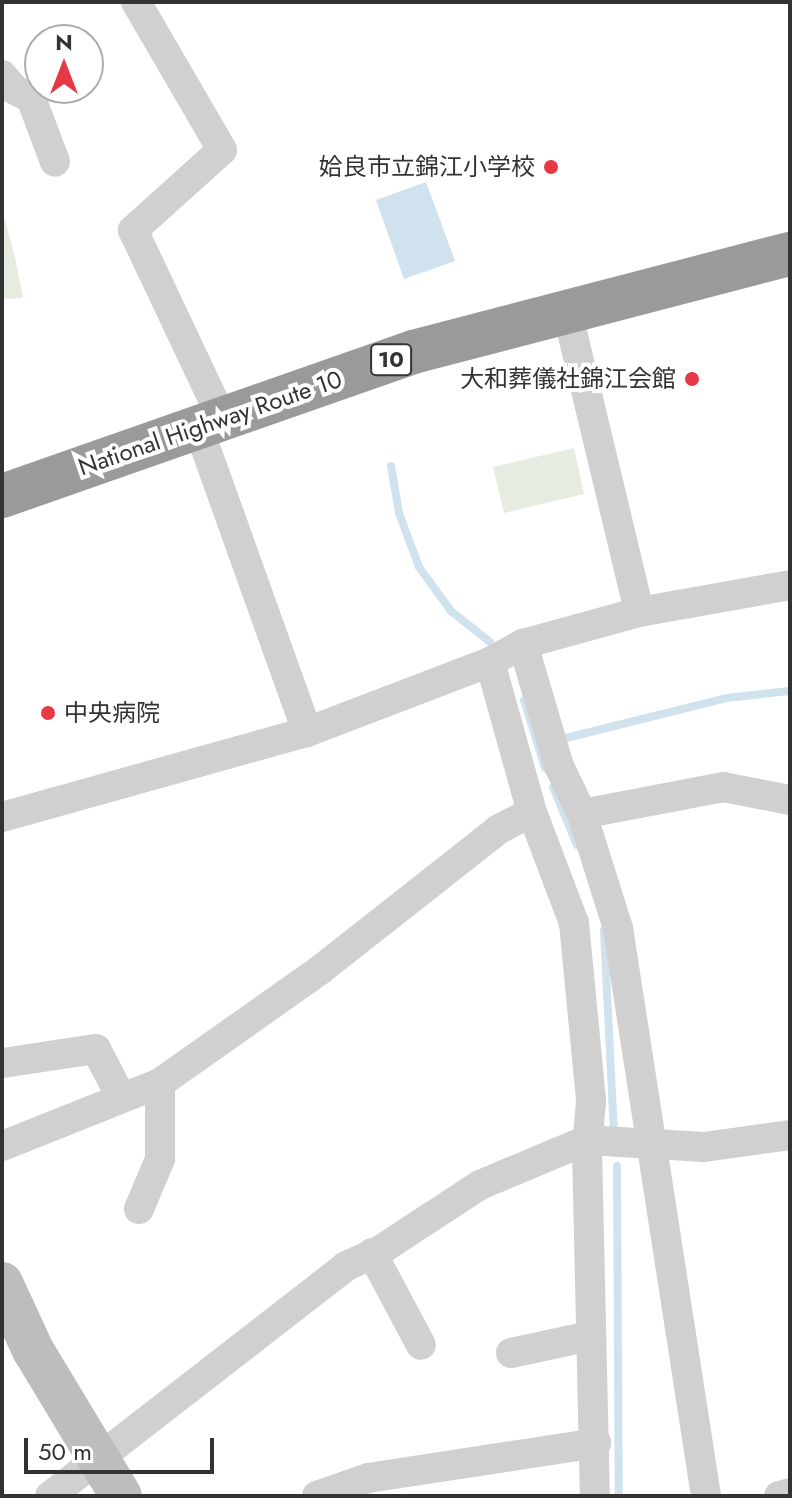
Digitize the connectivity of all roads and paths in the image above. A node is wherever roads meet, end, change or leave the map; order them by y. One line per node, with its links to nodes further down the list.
1 (136, 2): 6 (street)
2 (2, 75): 3 (street)
3 (55, 162)
4 (790, 254): 5 (highway, National Highway Route 10 / 10)
5 (567, 311): 6 (highway, National Highway Route 10 / 10); 9 (street)
6 (210, 422): 7 (highway, National Highway Route 10 / 10); 12 (street)
7 (2, 496)
8 (790, 585): 9 (street)
9 (639, 612): 10 (street)
10 (523, 644): 11 (street); 15 (street)
11 (490, 662): 12 (street); 14 (street)
12 (307, 732): 16 (street)
13 (790, 800): 15 (street)
14 (532, 812): 18 (street); 21 (street)
15 (582, 814): 22 (street)
16 (2, 817)
17 (3, 1063): 19 (street)
18 (160, 1083): 19 (street); 24 (street)
19 (121, 1097): 23 (street)
20 (790, 1135): 22 (street)
21 (587, 1140): 22 (street); 25 (street); 27 (street)
22 (654, 1143): 37 (street)
23 (2, 1146)
24 (139, 1209)
25 (372, 1253): 28 (street); 31 (street)
26 (2, 1283): 31 (street)
27 (590, 1336): 29 (street); 30 (street)
28 (421, 1345)
29 (511, 1353)
30 (596, 1443): 35 (street); 36 (street)
31 (98, 1458): 33 (street); 34 (street)
32 (790, 1493): 38 (street)
33 (50, 1496)
34 (121, 1496)
35 (317, 1496)
36 (595, 1496)
37 (706, 1496)
38 (779, 1496)

